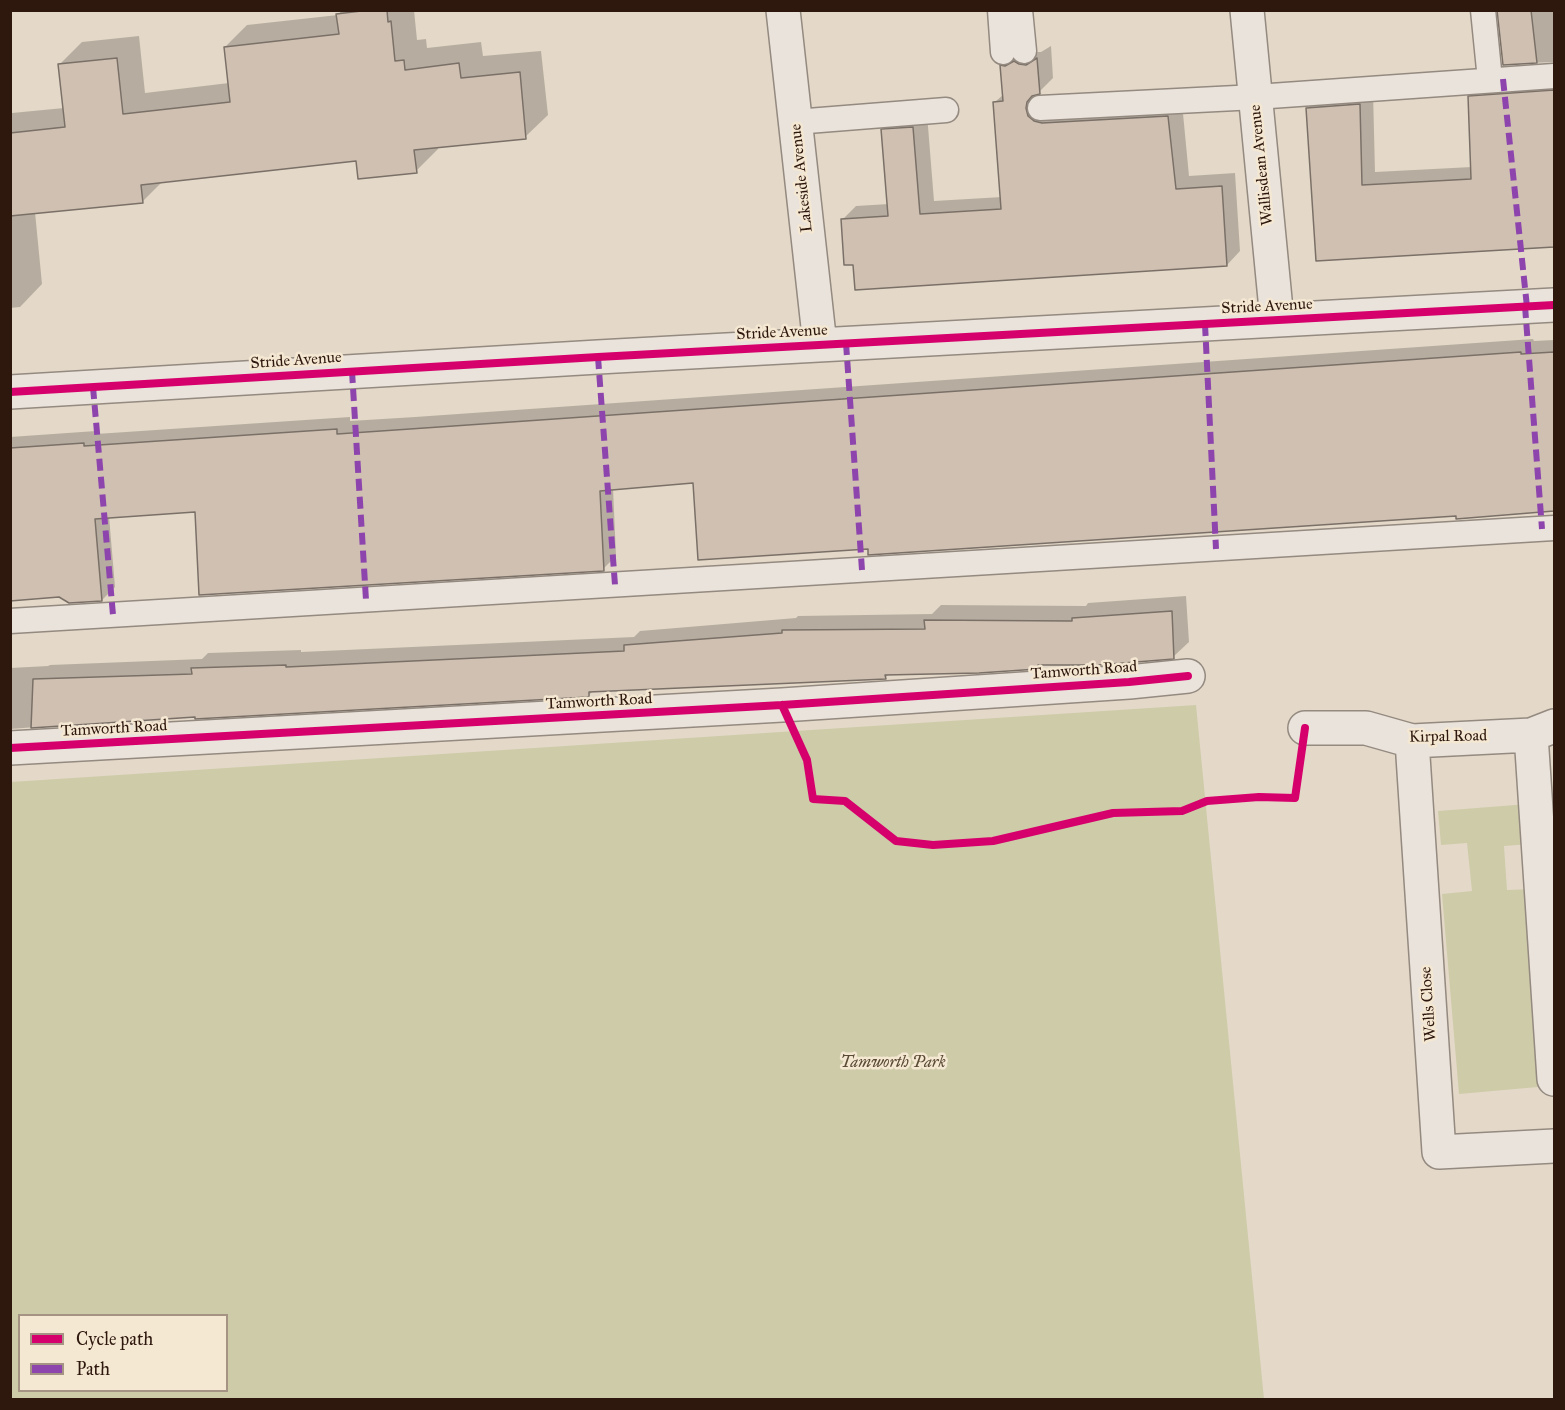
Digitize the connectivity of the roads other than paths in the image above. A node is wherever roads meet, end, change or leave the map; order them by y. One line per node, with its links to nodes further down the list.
1 (783, 10): 11 (street, Lakeside Avenue)
2 (1000, 10): 3 (lane)
3 (1020, 10)
4 (1247, 10): 8 (street, Wallisdean Avenue)
5 (1483, 10): 7 (lane)
6 (1554, 76): 7 (lane)
7 (1490, 80): 8 (lane)
8 (1256, 97): 9 (lane); 13 (street, Wallisdean Avenue)
9 (1040, 108)
10 (946, 110): 11 (lane)
11 (795, 122): 14 (street, Lakeside Avenue)
12 (1554, 305): 13 (street, Stride Avenue)
13 (1277, 320): 14 (street, Stride Avenue)
14 (820, 345): 15 (street, Stride Avenue)
15 (10, 392)
16 (1554, 528): 17 (lane)
17 (10, 621)
18 (1188, 676): 22 (street, Tamworth Road)
19 (1305, 728): 21 (street, Kirpal Road)
20 (1543, 731): 21 (street, Kirpal Road); 23 (street)
21 (1412, 741): 24 (street, Wells Close)
22 (10, 748)
23 (1554, 1079)
24 (1554, 1146)

